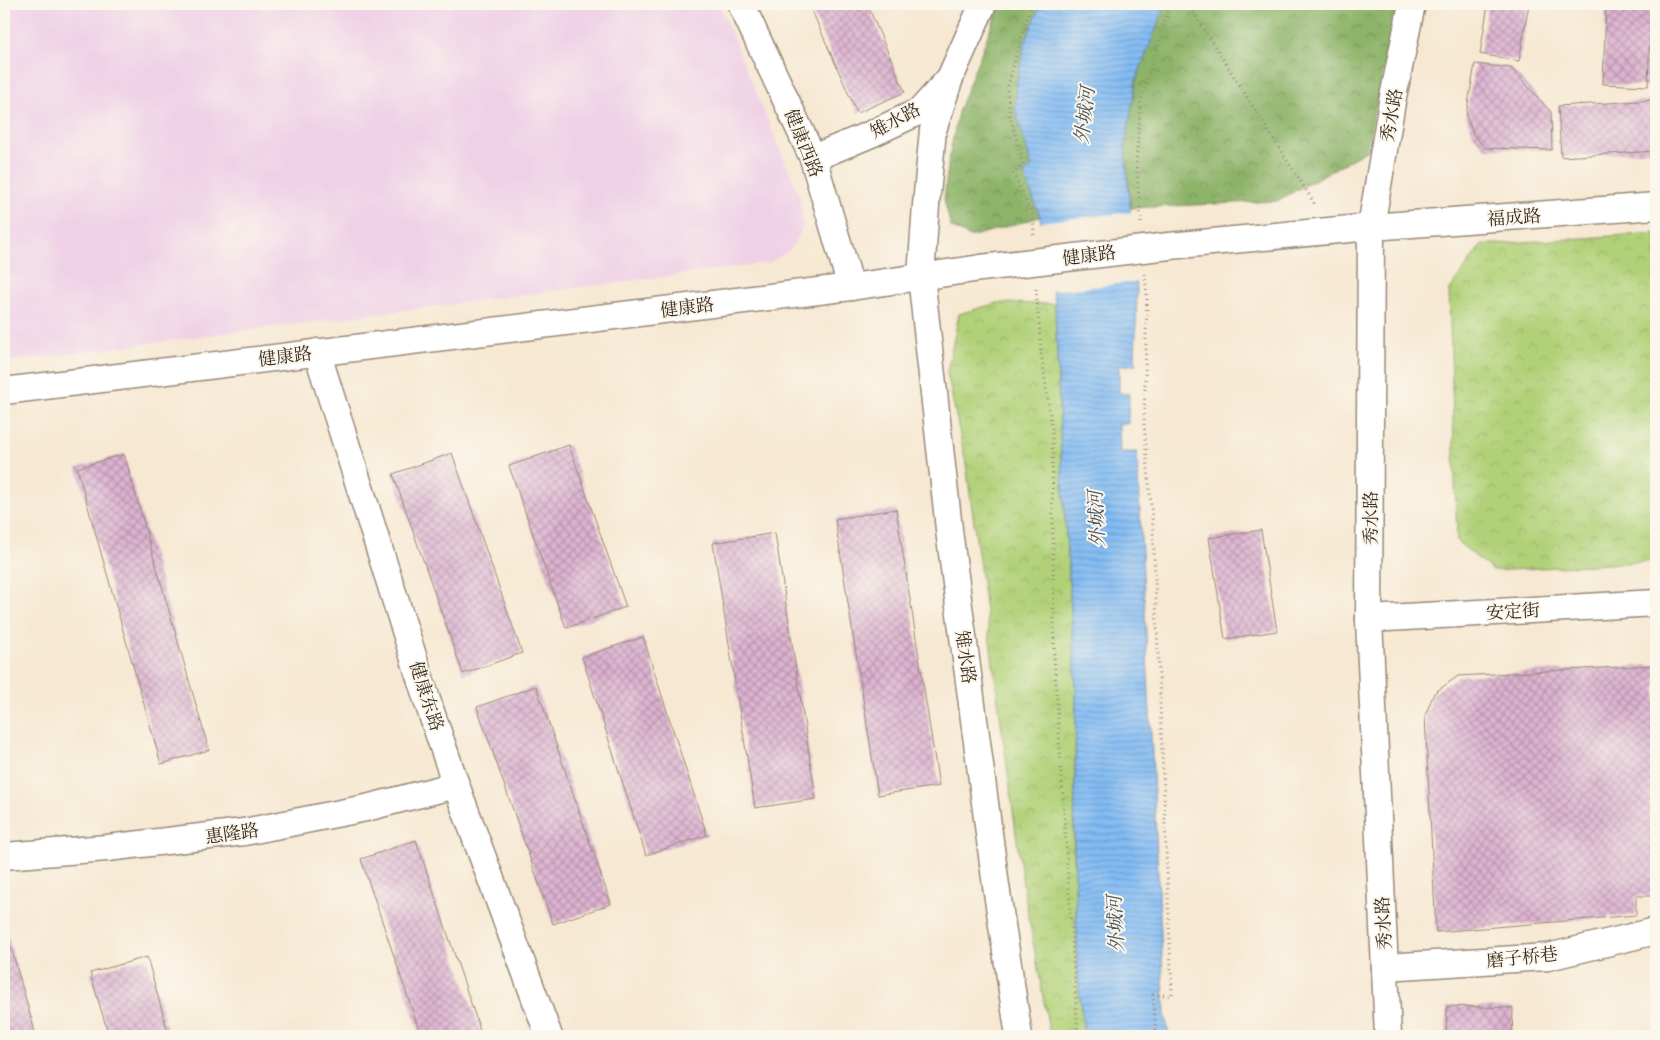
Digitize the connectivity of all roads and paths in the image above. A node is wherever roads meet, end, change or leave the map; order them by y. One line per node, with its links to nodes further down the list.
1 (742, 4): 8 (street, 健康西路)
2 (984, 4): 7 (street, 雉水路)
3 (1033, 4): 13 (path)
4 (1170, 4): 11 (path)
5 (1188, 4): 12 (path)
6 (1412, 4): 10 (street, 秀水路)
7 (950, 78): 8 (street, 雉水路); 15 (street, 雉水路)
8 (813, 158): 17 (street, 健康西路)
9 (1656, 206): 10 (street, 福成路)
10 (1371, 227): 12 (street, 健康路); 21 (street, 秀水路)
11 (1141, 230)
12 (1331, 231): 15 (street, 健康路, bridge)
13 (1034, 244)
14 (1144, 269): 29 (path)
15 (921, 276): 17 (street, 健康路); 27 (street, 雉水路)
16 (1036, 282): 28 (path)
17 (851, 287): 18 (street, 健康路)
18 (317, 352): 19 (street, 健康路); 22 (street, 健康东路)
19 (4, 391)
20 (1656, 603): 21 (street, 安定街)
21 (1369, 619): 25 (street, 秀水路)
22 (456, 785): 23 (street, 惠隆路); 26 (street, 健康东路)
23 (4, 856)
24 (1656, 931): 25 (street, 磨子桥巷)
25 (1385, 966): 30 (street, 秀水路)
26 (549, 1036)
27 (1019, 1036)
28 (1078, 1036)
29 (1156, 1036)
30 (1388, 1036)

